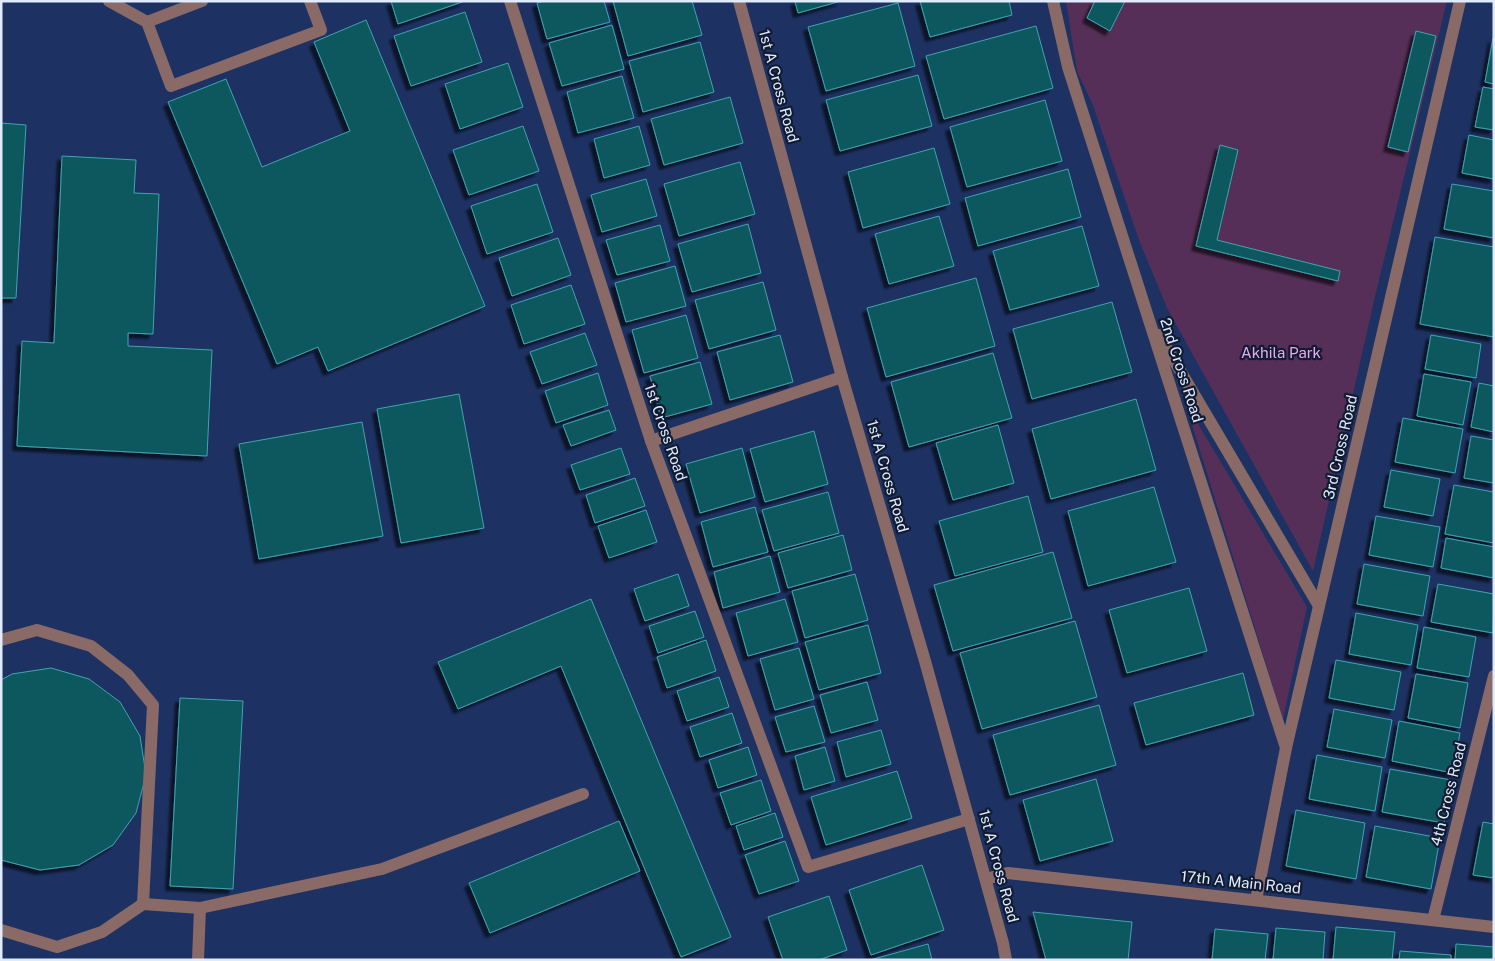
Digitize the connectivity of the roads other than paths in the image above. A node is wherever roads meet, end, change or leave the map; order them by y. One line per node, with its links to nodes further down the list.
1 (108, 1): 8 (street)
2 (202, 1): 8 (street)
3 (310, 1): 8 (street)
4 (510, 1): 11 (street, 1st Cross Road)
5 (739, 1): 10 (street, 1st A Cross Road)
6 (1053, 1): 9 (street, 2nd Cross Road)
7 (1460, 1): 12 (street, 3rd Cross Road)
8 (146, 22)
9 (1148, 315): 12 (street); 15 (street, 2nd Cross Road)
10 (842, 377): 11 (street); 17 (street, 1st A Cross Road)
11 (651, 441): 17 (street, 1st Cross Road)
12 (1319, 606): 15 (street, 3rd Cross Road)
13 (1, 640): 20 (street)
14 (1494, 676): 22 (street, 4th Cross Road)
15 (1286, 748): 19 (street, 3rd Cross Road)
16 (583, 794): 21 (street)
17 (969, 819): 18 (street, 1st A Cross Road)
18 (986, 879): 19 (street, 17th A Main Road); 26 (street, 1st A Cross Road)
19 (1256, 900): 22 (street, 17th A Main Road)
20 (143, 904): 21 (street); 24 (street)
21 (200, 908): 25 (street)
22 (1433, 920): 23 (street, 17th A Main Road)
23 (1494, 927)
24 (1, 930)
25 (198, 960)
26 (1006, 960)

